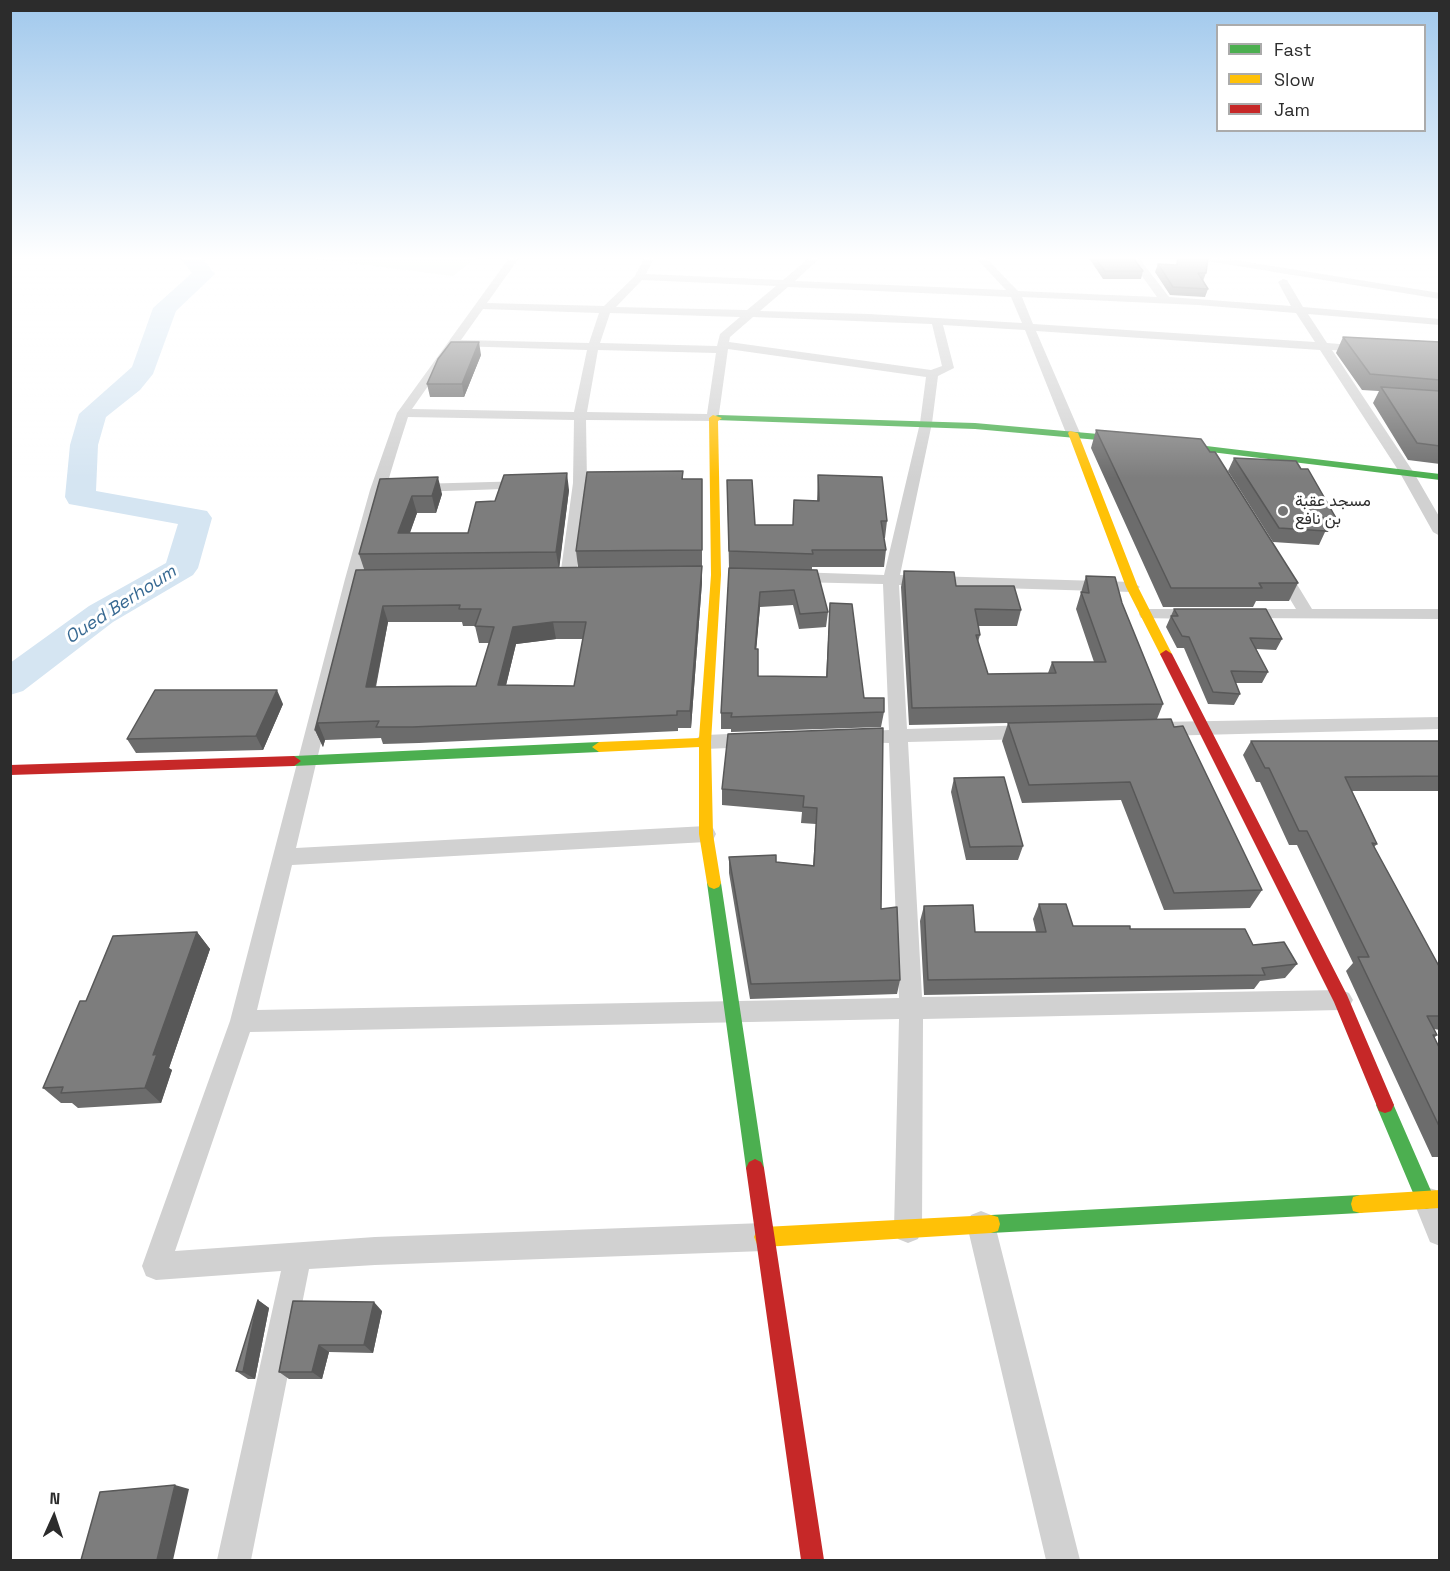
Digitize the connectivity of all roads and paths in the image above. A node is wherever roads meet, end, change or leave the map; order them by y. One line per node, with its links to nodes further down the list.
1 (460, 331): 8 (street)
2 (598, 331): 10 (street)
3 (730, 331): 11 (street)
4 (939, 331): 13 (street)
5 (1033, 331): 18 (street)
6 (1086, 331): 9 (street)
7 (1315, 331): 9 (street)
8 (452, 343): 10 (street); 14 (street)
9 (1325, 346): 12 (street); 21 (street)
10 (593, 347): 11 (street); 15 (street)
11 (722, 347): 13 (street); 16 (street)
12 (1382, 350)
13 (932, 374): 17 (street)
14 (403, 413): 15 (street); 24 (street)
15 (580, 415): 16 (street); 27 (street)
16 (713, 418): 17 (street); 41 (street)
17 (926, 423): 18 (street); 29 (street)
18 (1073, 433): 19 (street); 30 (street)
19 (1205, 449): 20 (street); 21 (street)
20 (1217, 468)
21 (1407, 473): 22 (street); 25 (street)
22 (1440, 477)
23 (544, 484): 24 (street)
24 (389, 489): 42 (street)
25 (1440, 532)
26 (1271, 556): 32 (street)
27 (568, 577)
28 (774, 577): 29 (street)
29 (891, 580): 30 (street); 38 (street)
30 (1132, 587): 31 (street)
31 (1147, 614): 32 (street); 35 (street)
32 (1307, 614): 33 (street)
33 (1440, 614)
34 (1440, 723): 35 (street)
35 (1202, 728): 36 (street); 46 (street)
36 (1143, 729)
37 (1050, 732): 38 (street)
38 (899, 735): 39 (street); 47 (street)
39 (842, 737)
40 (774, 740): 41 (street)
41 (705, 742): 42 (street); 44 (street)
42 (306, 761): 43 (street); 45 (street)
43 (10, 770)
44 (706, 834): 45 (street); 48 (street)
45 (282, 857): 49 (street)
46 (1341, 1000): 47 (street); 50 (street)
47 (911, 1008): 48 (street); 52 (street)
48 (734, 1012): 49 (street); 54 (street)
49 (242, 1021): 55 (street)
50 (1433, 1200): 51 (street); 53 (street)
51 (981, 1225): 52 (street); 58 (street)
52 (908, 1229): 54 (street)
53 (1440, 1232)
54 (764, 1237): 55 (street); 57 (street)
55 (298, 1257): 56 (street)
56 (234, 1560)
57 (813, 1560)
58 (1063, 1560)

